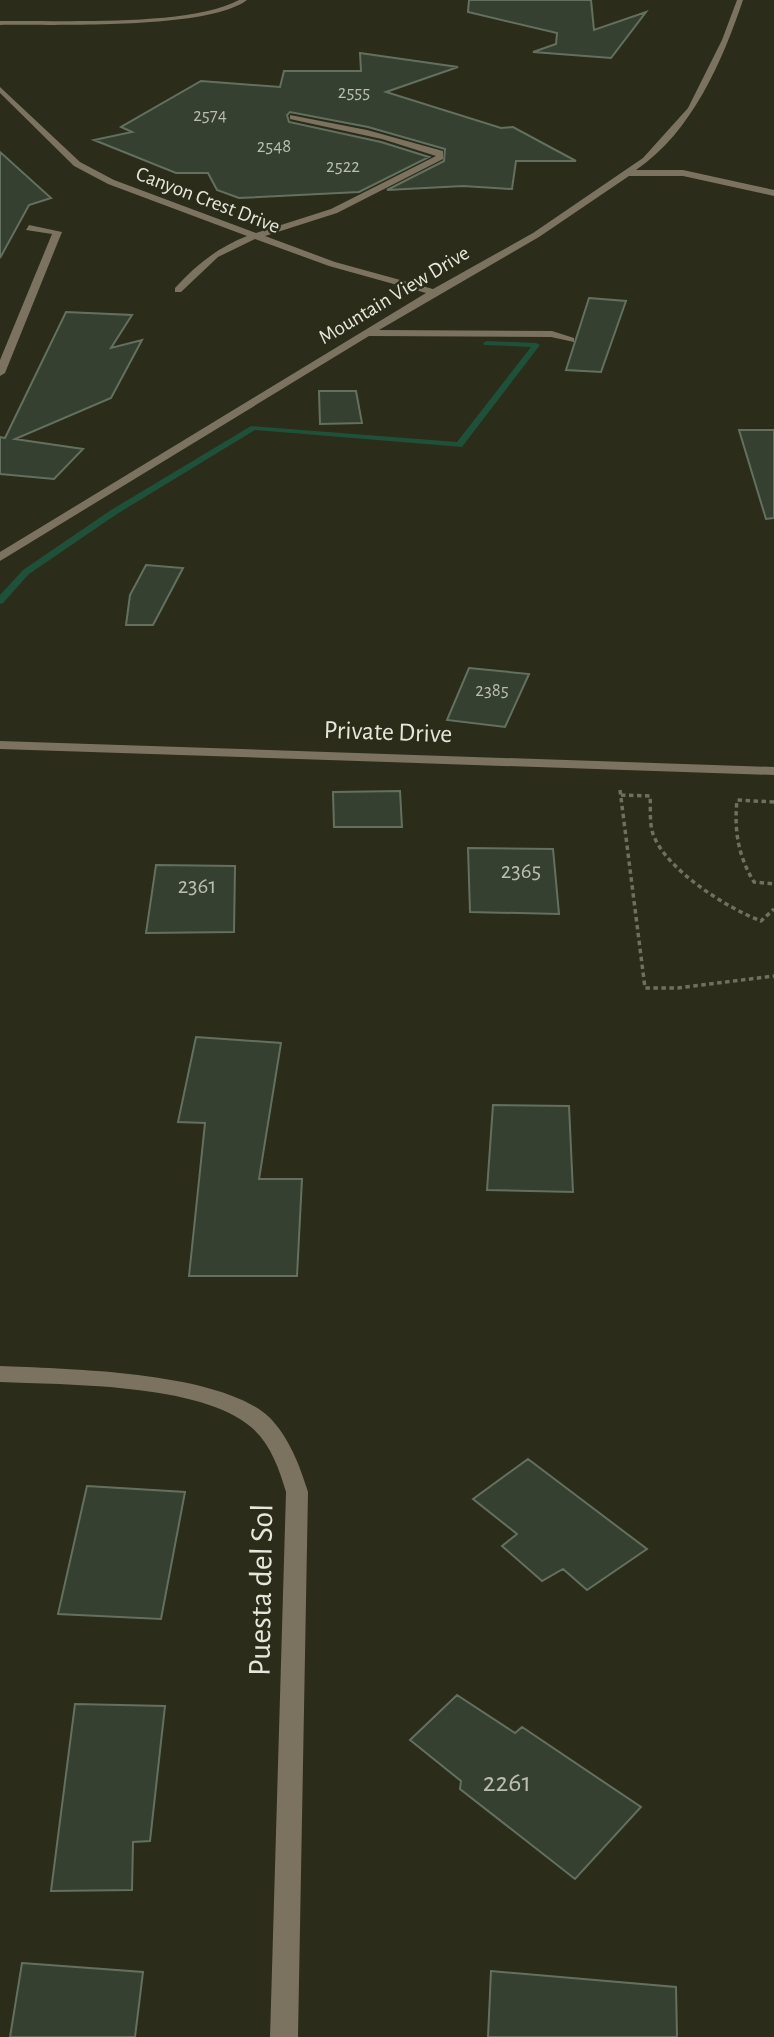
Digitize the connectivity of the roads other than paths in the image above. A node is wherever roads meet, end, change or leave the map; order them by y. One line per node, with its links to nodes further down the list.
1 (232, 0): 4 (street)
2 (244, 0): 6 (street)
3 (740, 0): 11 (street, Mountain View Drive)
4 (172, 8)
5 (78, 13): 6 (street)
6 (0, 20)
7 (0, 89): 8 (street, Canyon Crest Drive)
8 (16, 103): 9 (street); 14 (street, Canyon Crest Drive)
9 (0, 104)
10 (293, 117): 14 (street)
11 (625, 173): 12 (street); 16 (street, Mountain View Drive)
12 (774, 194)
13 (29, 228): 19 (street)
14 (251, 236): 15 (street); 16 (street, Canyon Crest Drive)
15 (178, 290)
16 (434, 292): 17 (street, Mountain View Drive)
17 (366, 333): 18 (street); 20 (street, Mountain View Drive)
18 (570, 340)
19 (0, 373)
20 (0, 557)
21 (0, 745): 22 (street, Private Drive)
22 (774, 771)
23 (0, 1374): 24 (street, Puesta del Sol)
24 (284, 2037)

